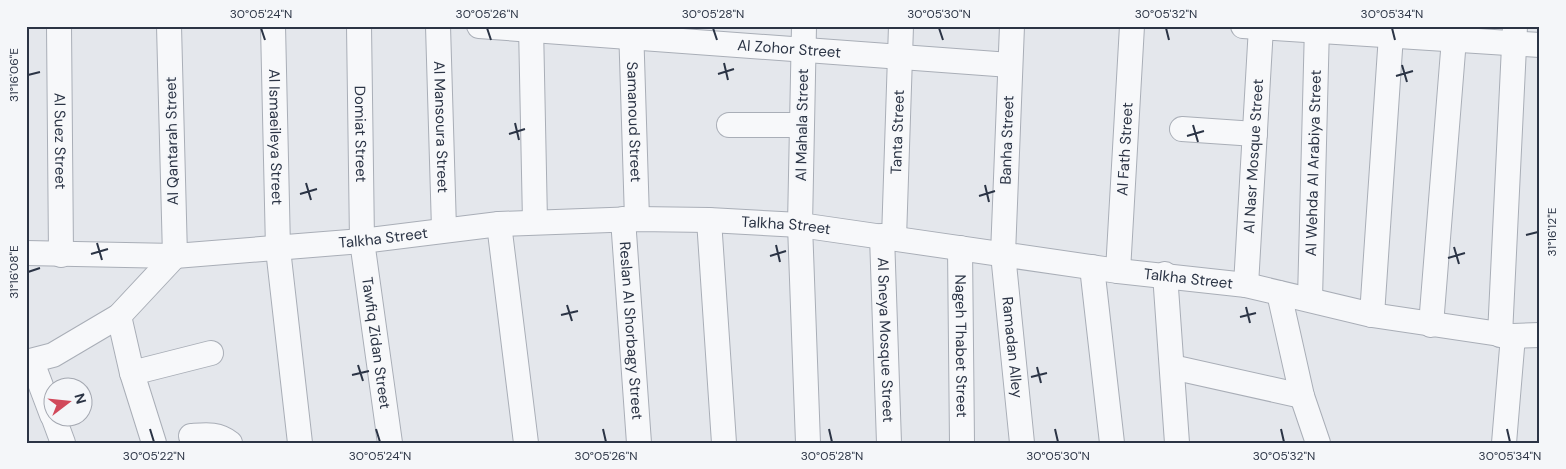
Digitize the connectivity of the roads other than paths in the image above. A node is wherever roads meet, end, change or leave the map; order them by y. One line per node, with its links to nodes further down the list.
1 (59, 26): 38 (street, Al Suez Street)
2 (169, 26): 39 (street, Al Qantarah Street)
3 (273, 26): 35 (street, Al Ismaeileya Street)
4 (358, 26): 33 (street, Domiat Street)
5 (438, 26): 31 (street, Al Mansoura Street)
6 (479, 26): 11 (street, Al Zohor Street)
7 (901, 26): 20 (street, Tanta Street)
8 (1012, 26): 21 (street, Banha Street)
9 (1132, 26): 41 (street, Al Fath Street)
10 (1252, 27): 12 (street); 25 (street, Al Nasr Mosque Street)
11 (531, 28): 13 (street, Al Zohor Street); 28 (street)
12 (1317, 29): 15 (street); 45 (street, Al Wehda Al Arabiya Street)
13 (631, 32): 17 (street, Al Zohor Street); 26 (street, Samanoud Street)
14 (1416, 32): 15 (street); 18 (street)
15 (1391, 35): 46 (street)
16 (1515, 35): 18 (street); 19 (street); 49 (street)
17 (803, 37): 20 (street, Al Zohor Street); 23 (street, Al Mahala Street)
18 (1454, 39): 48 (street)
19 (1540, 44)
20 (900, 58): 21 (street, Al Zohor Street); 32 (street, Tanta Street)
21 (1010, 65): 37 (street, Banha Street)
22 (729, 125): 23 (street)
23 (801, 125): 30 (street, Al Mahala Street)
24 (1182, 129): 25 (street)
25 (1255, 134): 43 (street, Al Nasr Mosque Street)
26 (630, 219): 27 (street, Talkha Street); 28 (street, Talkha Street); 65 (street, Reslan Al Shorbagy Street)
27 (709, 220): 30 (street, Talkha Street); 66 (street)
28 (535, 222): 29 (street, Talkha Street)
29 (499, 224): 31 (street, Talkha Street); 64 (street)
30 (800, 225): 32 (street, Talkha Street); 67 (street, Al Mahala Street)
31 (444, 229): 33 (street, Talkha Street)
32 (888, 237): 34 (street, Talkha Street); 68 (street, Al Sneya Mosque Street)
33 (362, 241): 35 (street, Talkha Street); 63 (street, Tawfiq Zidan Street)
34 (960, 248): 37 (street, Talkha Street); 69 (street, Nageh Thabet Street)
35 (278, 249): 39 (street, Talkha Street); 62 (street, Al Ismaeileya Street)
36 (26, 253): 38 (street, Talkha Street)
37 (1003, 254): 40 (street, Talkha Street); 70 (street, Ramadan Alley)
38 (61, 255): 39 (street, Talkha Street)
39 (175, 256): 47 (street)
40 (1092, 267): 41 (street, Talkha Street); 71 (street)
41 (1118, 271): 42 (street, Talkha Street)
42 (1165, 274): 43 (street, Talkha Street); 53 (street)
43 (1246, 284): 44 (street, Talkha Street)
44 (1279, 293): 45 (street, Talkha Street); 56 (street)
45 (1310, 299): 46 (street, Talkha Street)
46 (1372, 315): 48 (street, Talkha Street)
47 (119, 316): 52 (street); 54 (street)
48 (1430, 325): 49 (street, Talkha Street)
49 (1506, 335): 50 (street, Talkha Street); 74 (street)
50 (1540, 335)
51 (211, 354): 54 (street)
52 (29, 362): 55 (street)
53 (1172, 367): 56 (street); 72 (street)
54 (132, 373): 60 (street)
55 (42, 391)
56 (1302, 396): 73 (street)
57 (57, 426): 59 (street)
58 (191, 436): 61 (street)
59 (63, 443)
60 (154, 443)
61 (230, 443)
62 (300, 443)
63 (390, 443)
64 (526, 443)
65 (639, 443)
66 (724, 443)
67 (808, 443)
68 (889, 443)
69 (962, 443)
70 (1022, 443)
71 (1112, 443)
72 (1177, 443)
73 (1318, 443)
74 (1504, 443)

